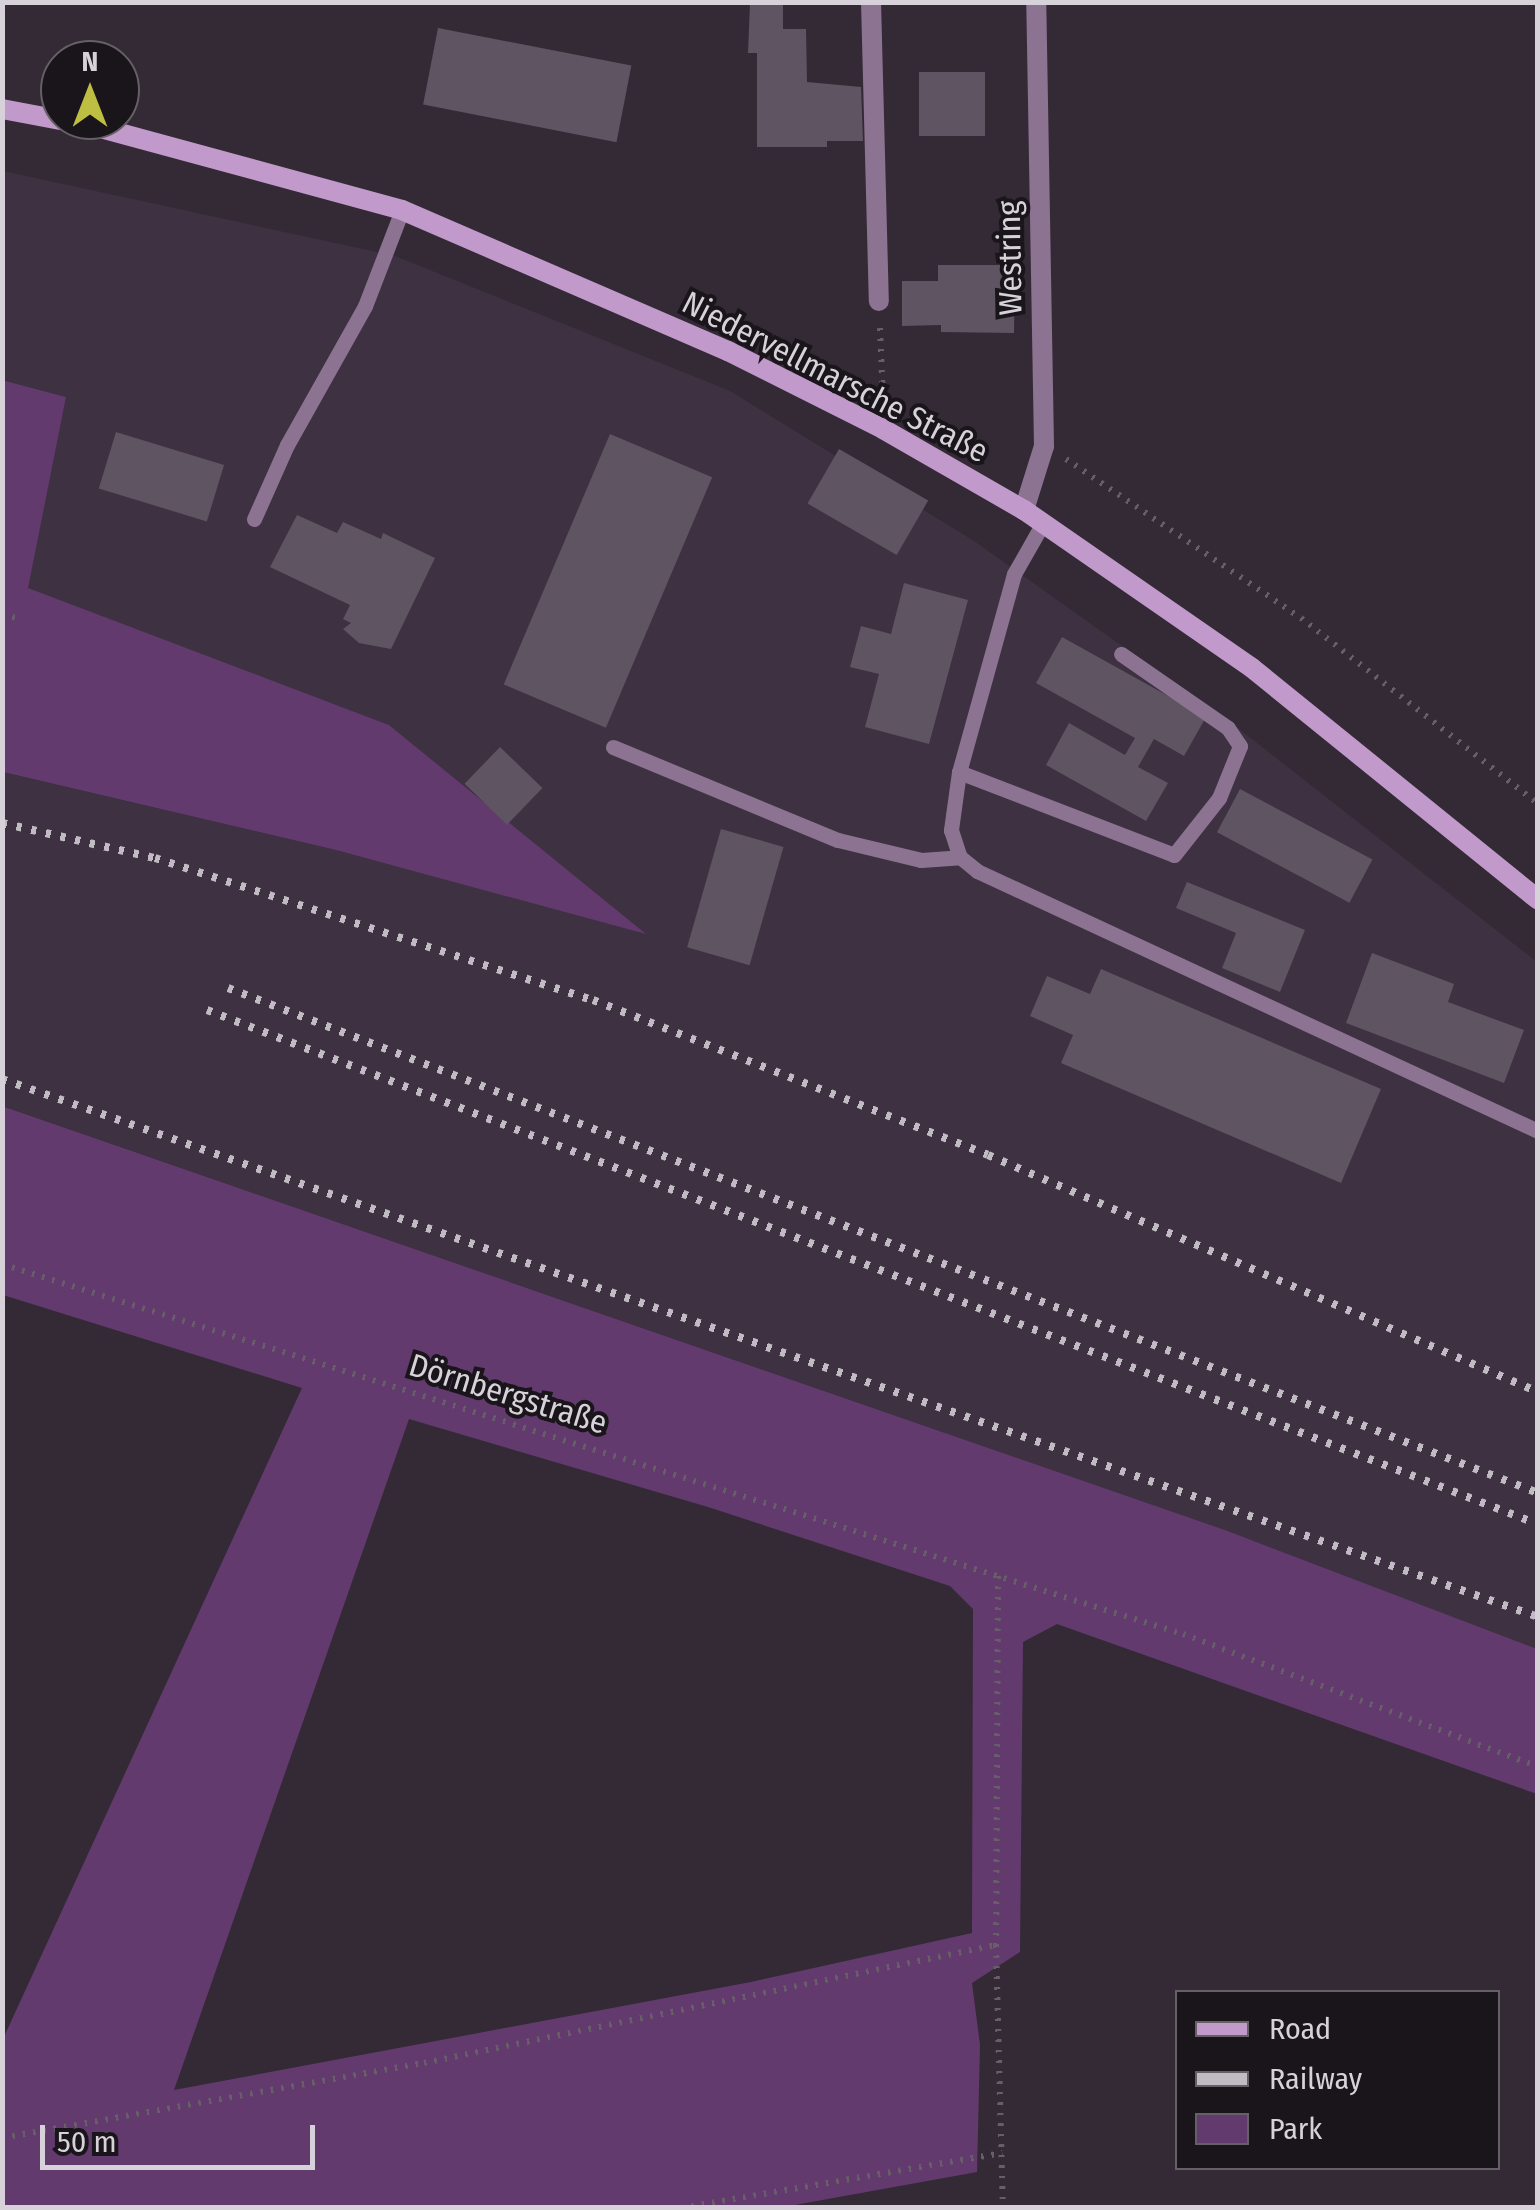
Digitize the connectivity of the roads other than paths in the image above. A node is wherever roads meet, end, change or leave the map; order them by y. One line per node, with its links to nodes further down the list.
1 (871, 2): 5 (street)
2 (1036, 2): 6 (street, Westring)
3 (2, 109): 4 (main road, Niedervellmarsche Straße)
4 (402, 210): 6 (main road, Niedervellmarsche Straße); 7 (lane)
5 (880, 302)
6 (1024, 510): 8 (main road, Niedervellmarsche Straße)
7 (254, 518)
8 (1042, 523): 11 (lane); 13 (main road, Niedervellmarsche Straße)
9 (1121, 654): 11 (lane)
10 (613, 747): 12 (lane)
11 (959, 772): 12 (lane)
12 (960, 857): 14 (lane)
13 (1538, 900)
14 (1538, 1131)

